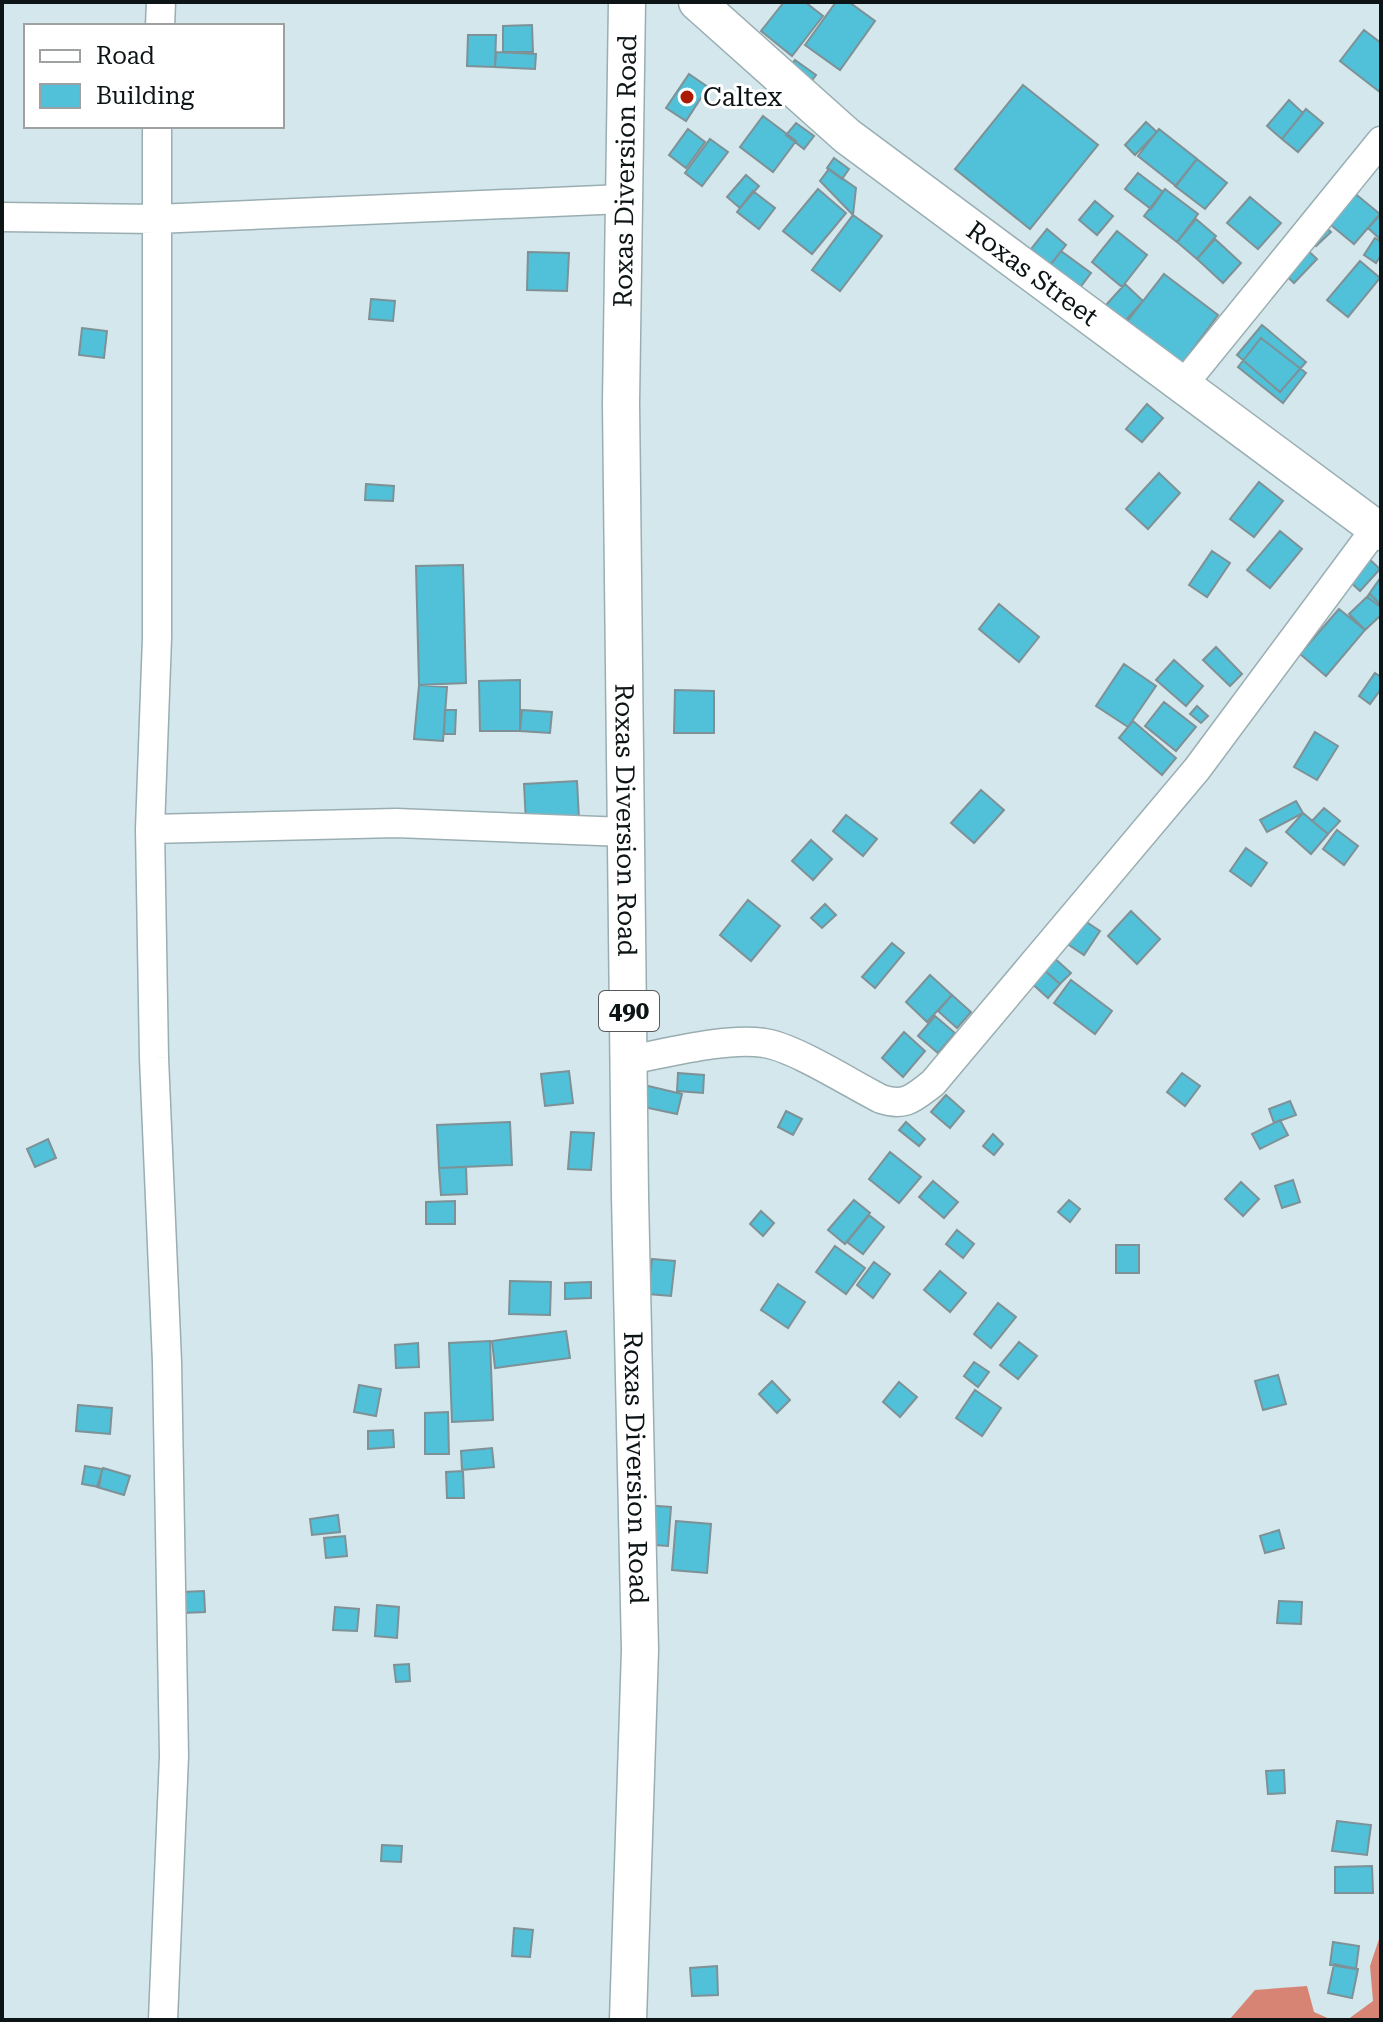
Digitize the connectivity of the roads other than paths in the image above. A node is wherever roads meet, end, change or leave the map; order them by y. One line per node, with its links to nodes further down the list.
1 (161, 2): 4 (street)
2 (627, 2): 7 (main road, Roxas Diversion Road / 490)
3 (697, 2): 10 (main road, Roxas Street)
4 (160, 24)
5 (157, 128): 9 (street)
6 (1381, 141): 10 (street)
7 (623, 199): 9 (street); 13 (main road, Roxas Diversion Road / 490)
8 (2, 217): 9 (street)
9 (156, 219): 12 (street)
10 (1182, 386): 11 (main road, Roxas Street)
11 (1379, 530): 14 (street)
12 (150, 829): 13 (street); 15 (street)
13 (625, 832): 14 (main road, Roxas Diversion Road / 490)
14 (629, 1060): 16 (main road, Roxas Diversion Road / 490)
15 (163, 2020)
16 (628, 2020)

